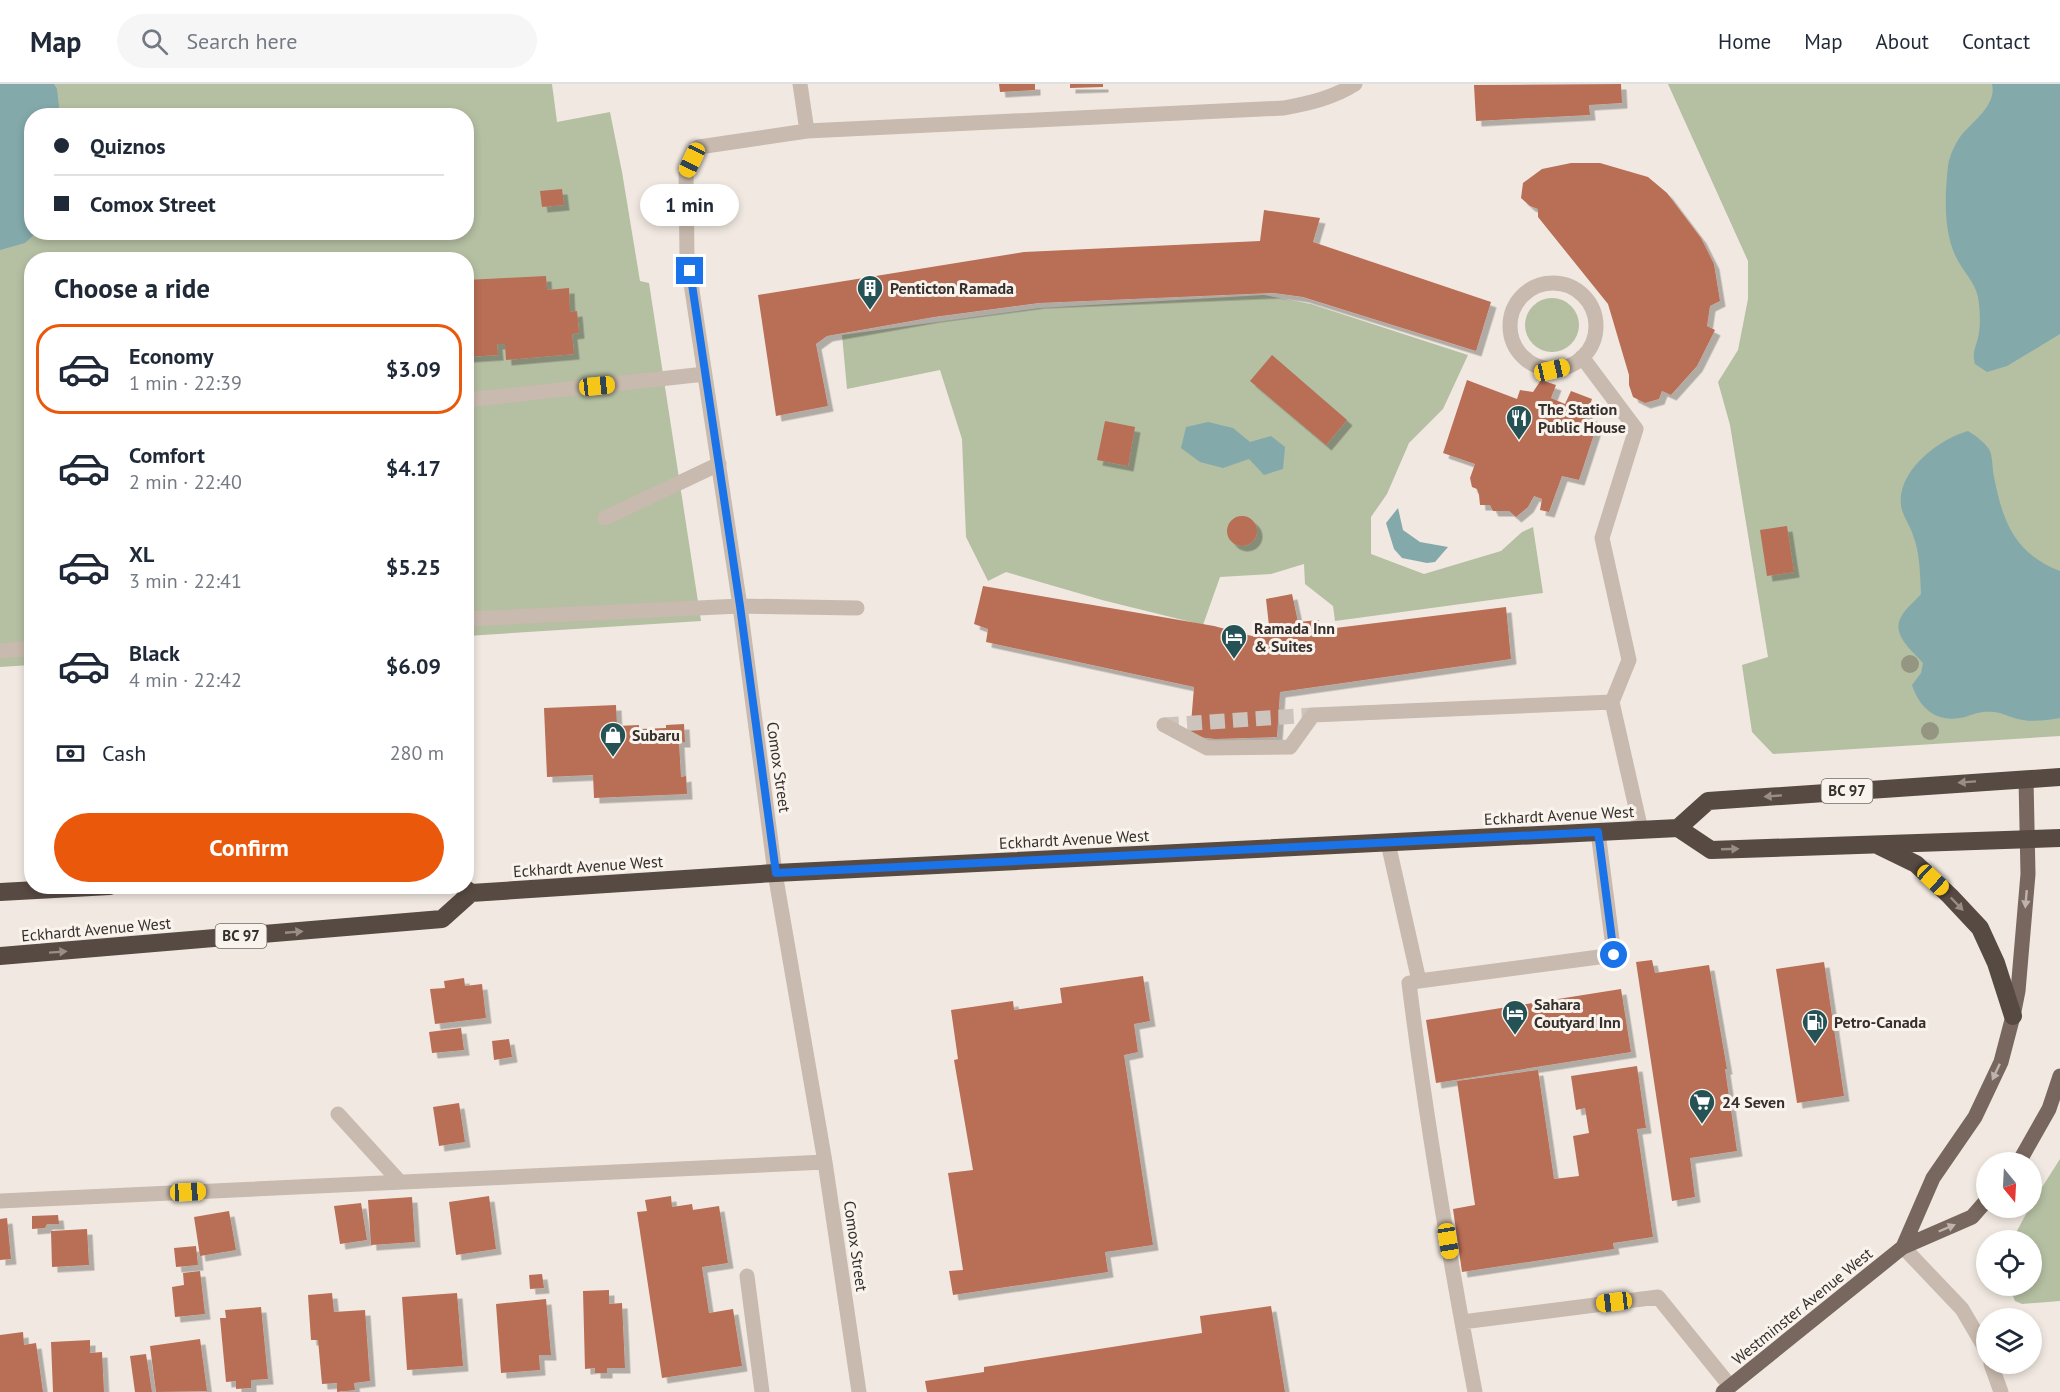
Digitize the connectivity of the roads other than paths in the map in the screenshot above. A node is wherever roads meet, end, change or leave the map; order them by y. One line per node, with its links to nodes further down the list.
1 (800, 84): 3 (street)
2 (1355, 84): 3 (street)
3 (807, 131): 5 (street, Comox Street)
4 (1582, 357): 4 (street); 14 (street)
5 (705, 375): 6 (street); 7 (street, Comox Street)
6 (474, 399)
7 (719, 464): 8 (street); 9 (street, Comox Street)
8 (605, 518)
9 (740, 606): 10 (street); 11 (street); 25 (street, Comox Street)
10 (857, 608)
11 (474, 619)
12 (24, 649): 13 (street)
13 (0, 651)
14 (1612, 702): 15 (street); 19 (street)
15 (1164, 724)
16 (2060, 777): 17 (highway, BC 97)
17 (2026, 779): 18 (highway, BC 97, one-way to 18); 22 (main road, Westminster Avenue West)
18 (1678, 828): 19 (highway, Eckhardt Avenue West / BC 97); 24 (highway, one-way to 24)
19 (1641, 830): 20 (highway, Eckhardt Avenue West / BC 97)
20 (1598, 832): 23 (highway, Eckhardt Avenue West / BC 97); 31 (street)
21 (2060, 838): 22 (highway)
22 (2027, 840): 24 (highway); 32 (main road, Westminster Avenue West, one-way to 32)
23 (1388, 843): 25 (highway, Eckhardt Avenue West / BC 97); 31 (street)
24 (1877, 845): 32 (highway, one-way to 32)
25 (776, 873): 26 (highway, Eckhardt Avenue West / BC 97); 36 (street, Comox Street)
26 (474, 890)
27 (24, 891): 28 (highway)
28 (0, 892)
29 (464, 894): 30 (highway, Eckhardt Avenue West / BC 97, one-way to 29)
30 (0, 956)
31 (1419, 981): 42 (street)
32 (2013, 1016): 40 (main road, Westminster Avenue West, one-way to 40)
33 (2060, 1076): 35 (main road)
34 (338, 1114): 37 (street)
35 (2025, 1152)
36 (825, 1162): 37 (street); 47 (street, Comox Street)
37 (400, 1182): 38 (street)
38 (0, 1201)
39 (1976, 1212): 40 (main road, Westminster Avenue West, one-way to 39)
40 (1903, 1247): 43 (street); 45 (main road, Westminster Avenue West)
41 (747, 1276): 46 (street)
42 (1461, 1322): 45 (street); 48 (street)
43 (1976, 1333)
44 (1995, 1374): 49 (street)
45 (1726, 1389)
46 (762, 1392)
47 (859, 1392)
48 (1475, 1392)
49 (2001, 1392)

